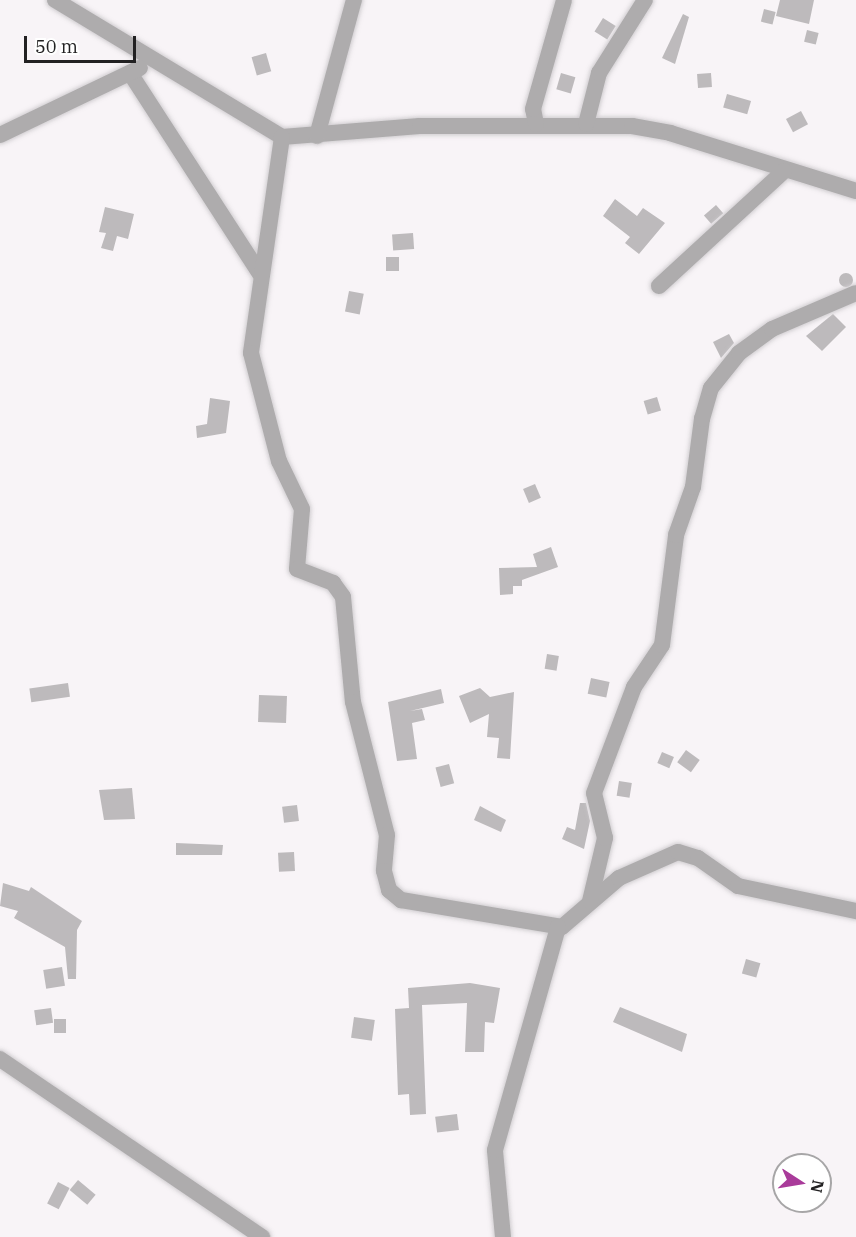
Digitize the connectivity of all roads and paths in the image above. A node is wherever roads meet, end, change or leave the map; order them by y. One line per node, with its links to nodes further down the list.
1 (55, 0): 5 (street)
2 (354, 0): 10 (street)
3 (564, 0): 7 (street)
4 (645, 0): 8 (street)
5 (152, 61): 6 (street); 11 (street)
6 (130, 73): 9 (street); 14 (street)
7 (536, 124): 8 (street); 10 (street)
8 (586, 124): 12 (street)
9 (0, 135)
10 (317, 136): 11 (street)
11 (282, 137): 14 (street)
12 (784, 171): 13 (street); 15 (street)
13 (856, 191)
14 (260, 274): 19 (street)
15 (659, 286)
16 (856, 293): 17 (street)
17 (590, 901): 18 (street); 19 (street)
18 (856, 911)
19 (558, 927): 22 (street)
20 (0, 1059): 21 (street)
21 (262, 1237)
22 (503, 1237)

